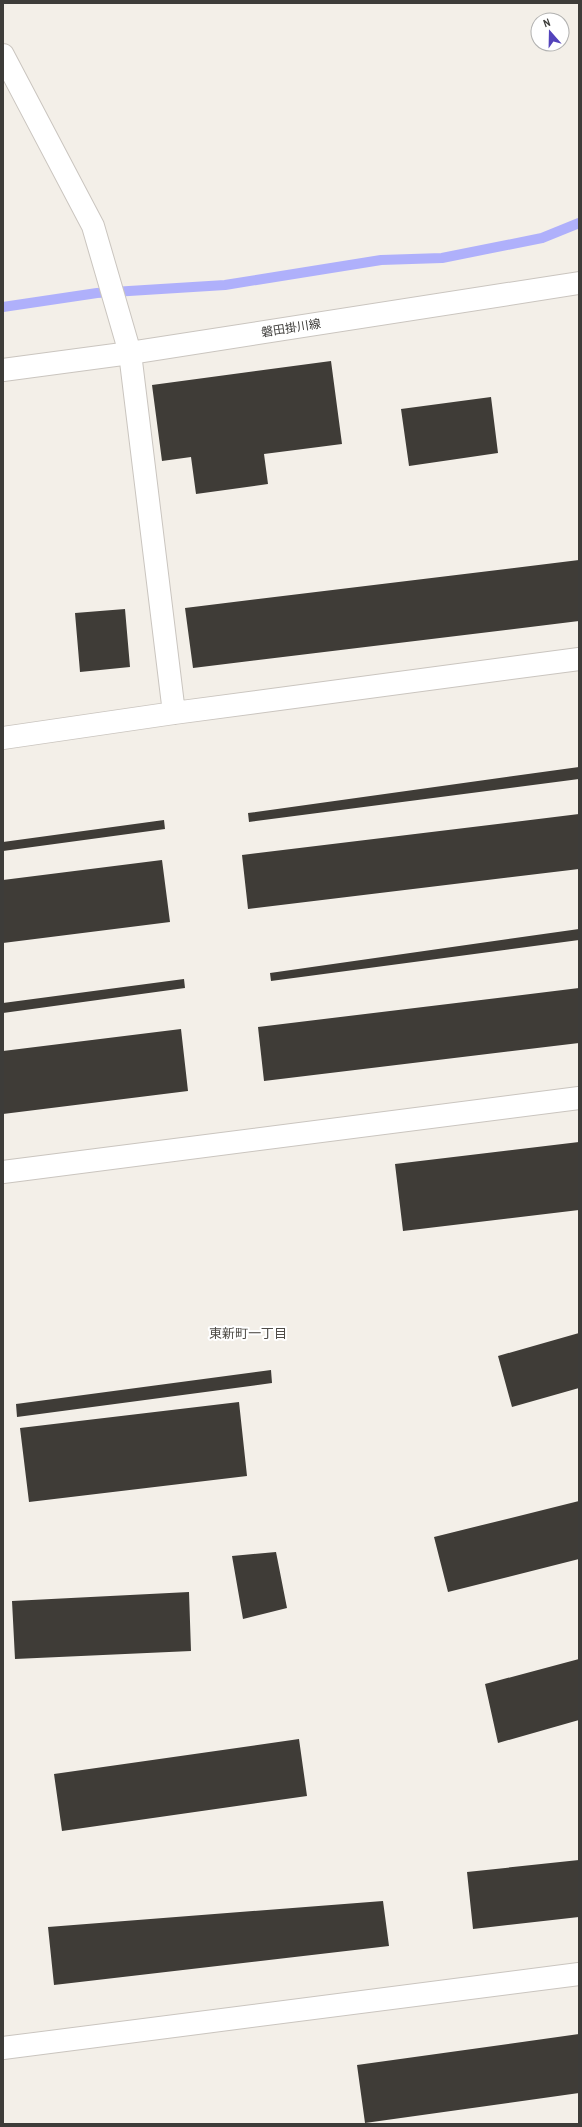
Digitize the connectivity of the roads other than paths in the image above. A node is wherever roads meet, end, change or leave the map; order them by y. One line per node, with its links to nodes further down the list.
1 (3, 55): 3 (street)
2 (579, 283): 3 (street, 磐田掛川線)
3 (130, 354): 4 (street, 磐田掛川線); 6 (street)
4 (3, 370)
5 (579, 659): 6 (street)
6 (174, 712): 7 (street)
7 (3, 738)
8 (579, 1098): 9 (street)
9 (3, 1172)
10 (579, 1974): 11 (street)
11 (3, 2048)

